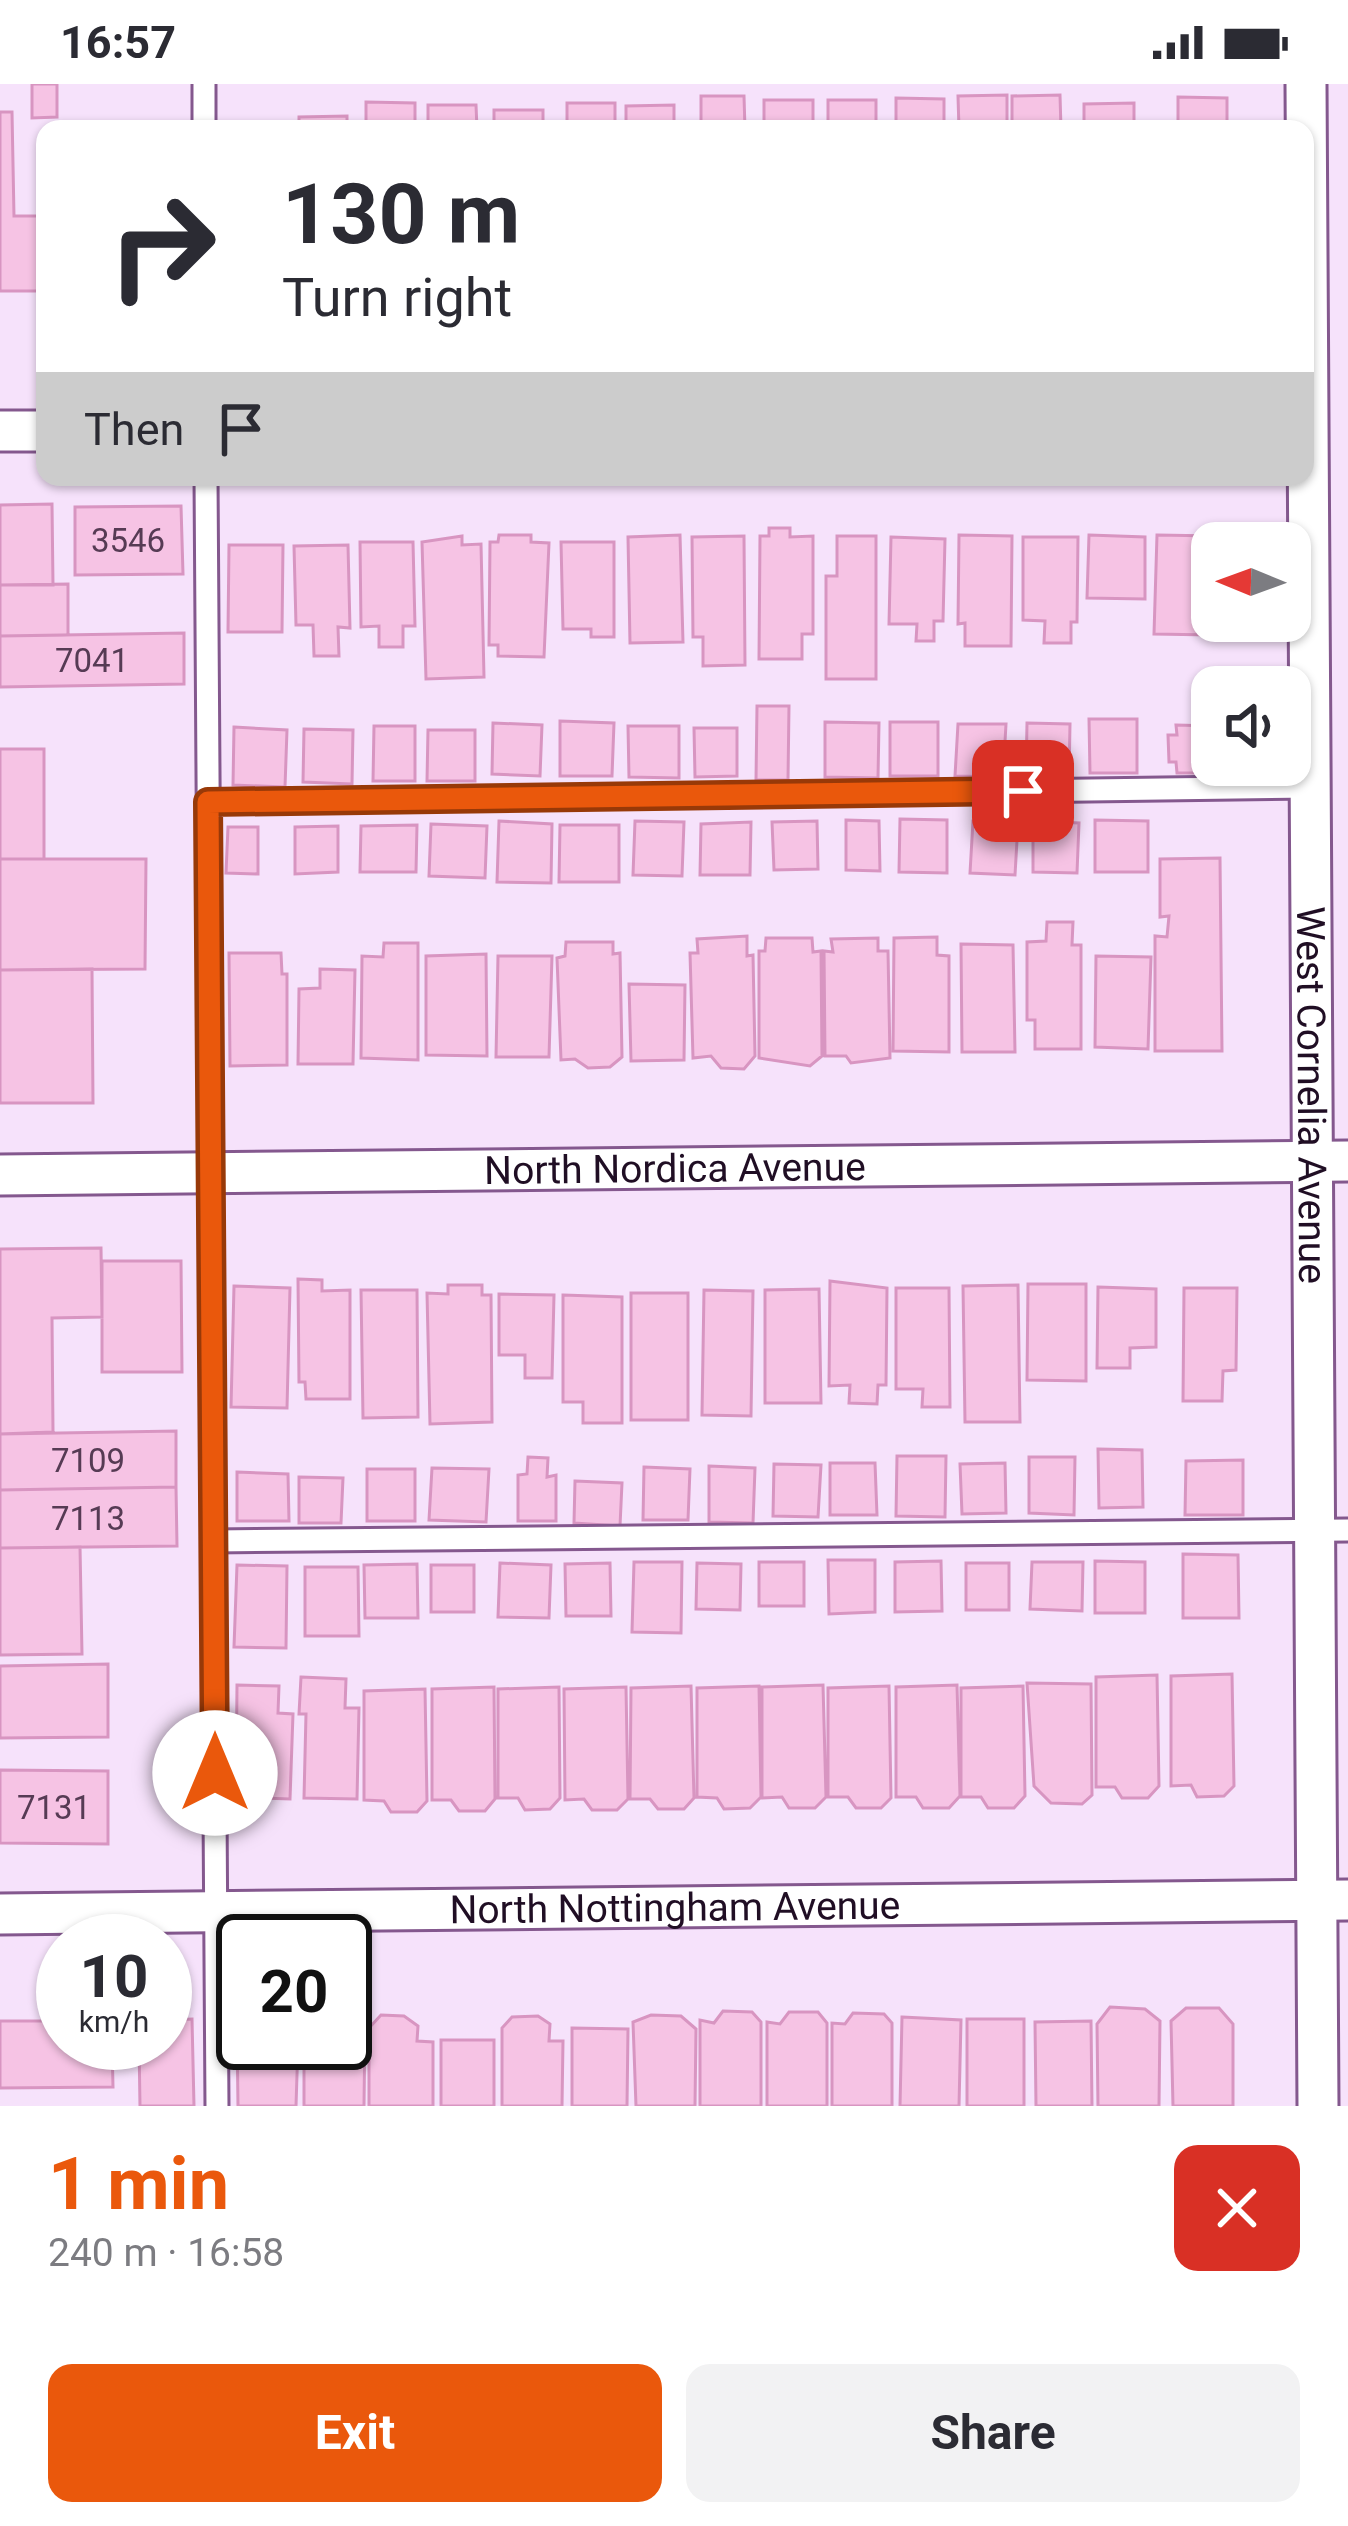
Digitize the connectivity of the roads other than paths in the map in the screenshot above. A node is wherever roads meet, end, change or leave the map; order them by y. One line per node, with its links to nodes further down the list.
1 (204, 84): 3 (lane)
2 (1306, 84): 4 (street, West Cornelia Avenue)
3 (204, 120)
4 (1306, 120)
5 (0, 431): 6 (street)
6 (36, 431)
7 (206, 486): 10 (lane)
8 (1307, 486): 9 (street, West Cornelia Avenue)
9 (1310, 788): 10 (lane); 11 (street, West Cornelia Avenue)
10 (208, 802): 12 (lane)
11 (1330, 1161): 12 (street, North Nordica Avenue); 14 (street, West Cornelia Avenue)
12 (211, 1173): 13 (street, North Nordica Avenue); 15 (lane)
13 (0, 1175)
14 (1331, 1530): 15 (lane); 16 (street, West Cornelia Avenue)
15 (214, 1541): 17 (lane)
16 (1333, 1901): 17 (street, North Nottingham Avenue); 20 (street, West Cornelia Avenue)
17 (216, 1912): 18 (street, North Nottingham Avenue); 19 (lane)
18 (0, 1914)
19 (217, 2106)
20 (1318, 2106)

